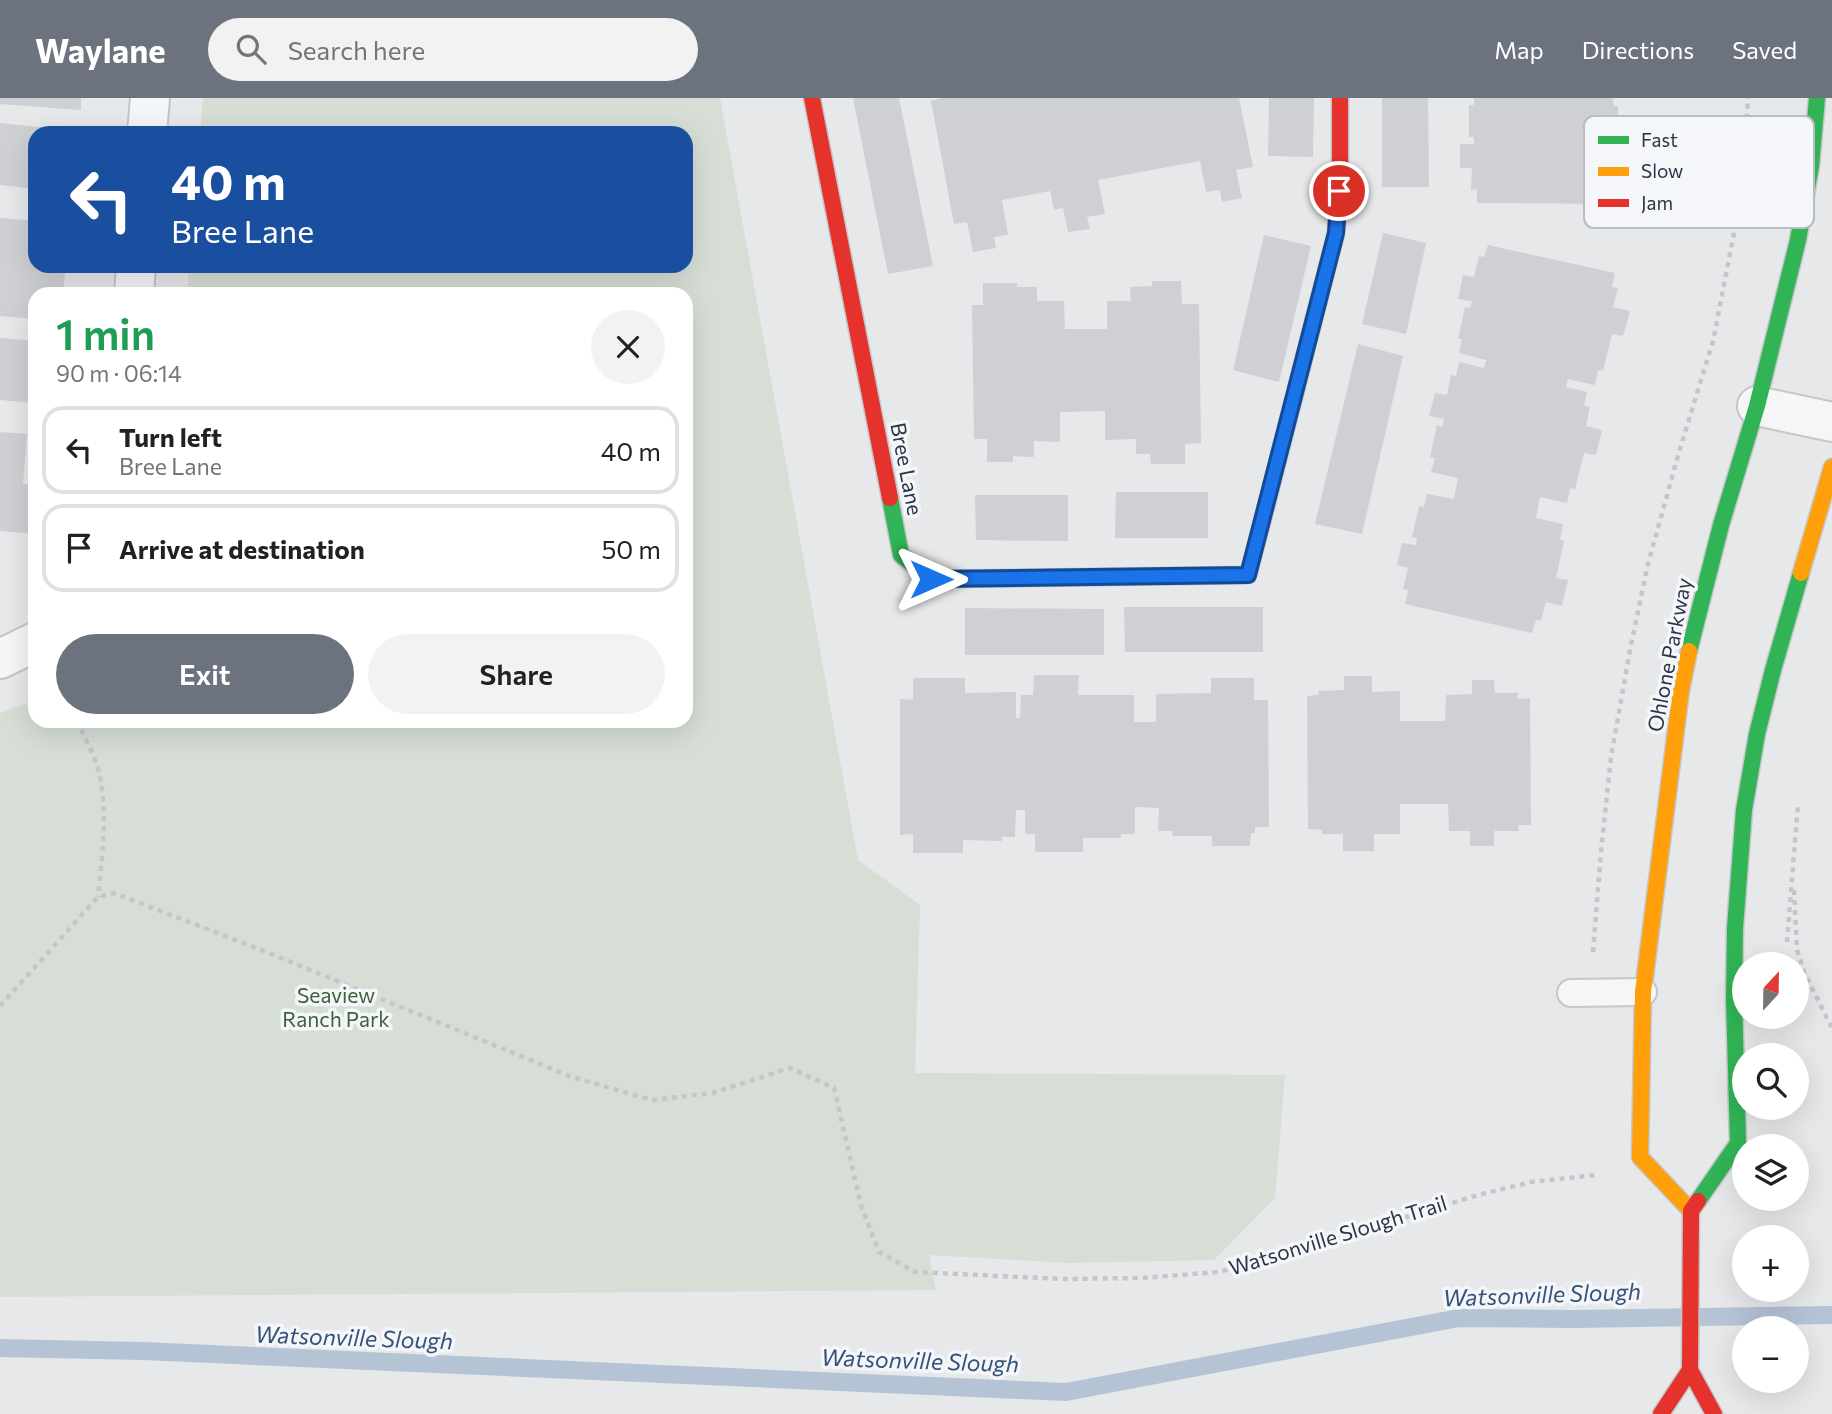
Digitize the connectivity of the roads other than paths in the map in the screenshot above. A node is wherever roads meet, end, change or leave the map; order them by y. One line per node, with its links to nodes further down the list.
1 (150, 98): 5 (street)
2 (812, 98): 3 (street, Bree Lane)
3 (1340, 98)
4 (1817, 98): 6 (street, Ohlone Parkway)
5 (148, 126)
6 (1814, 132)
7 (1800, 228): 8 (street, Ohlone Parkway)
8 (1757, 406): 9 (street); 13 (street, Ohlone Parkway)
9 (1832, 422)
10 (1832, 467): 15 (street)
11 (28, 645): 12 (street)
12 (0, 659)
13 (1643, 992): 14 (lane); 15 (street, Ohlone Parkway)
14 (1571, 993)
15 (1691, 1211): 16 (street)
16 (1690, 1370): 17 (street); 18 (street)
17 (1661, 1414)
18 (1714, 1414)

